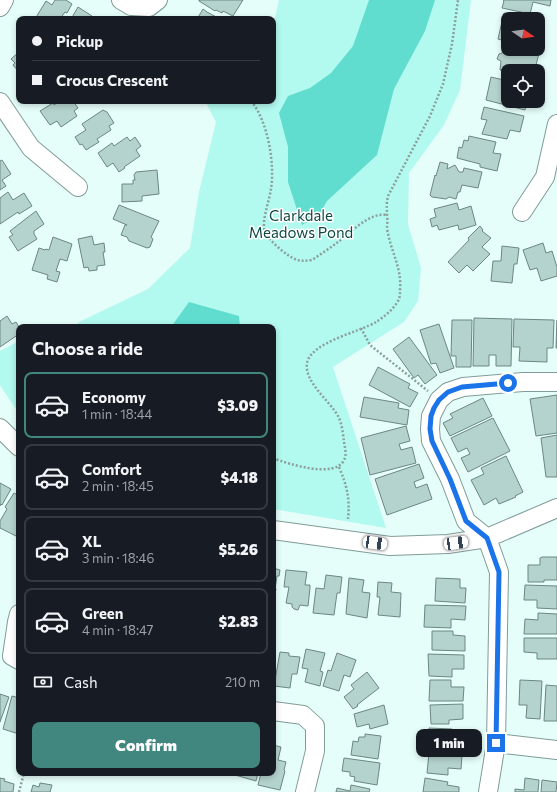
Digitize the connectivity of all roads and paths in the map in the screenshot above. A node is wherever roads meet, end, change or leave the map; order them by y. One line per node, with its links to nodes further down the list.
1 (4, 0): 5 (street)
2 (121, 0): 3 (street)
3 (158, 0)
4 (458, 0): 11 (path)
5 (0, 7)
6 (0, 102): 9 (street)
7 (254, 104): 11 (path)
8 (557, 124): 10 (street)
9 (78, 187)
10 (522, 212)
11 (387, 215): 12 (path)
12 (361, 328): 14 (path); 18 (path)
13 (557, 382): 14 (street)
14 (439, 400): 22 (street)
15 (0, 428): 16 (street)
16 (16, 444)
17 (276, 459): 18 (path)
18 (339, 467): 20 (path)
19 (557, 508): 22 (street)
20 (348, 519)
21 (276, 530): 22 (street)
22 (487, 538): 26 (street)
23 (16, 622): 24 (street)
24 (16, 658)
25 (276, 711): 30 (street)
26 (496, 743): 27 (street); 31 (street)
27 (557, 750)
28 (23, 776): 29 (path)
29 (19, 792)
30 (305, 792)
31 (488, 792)

